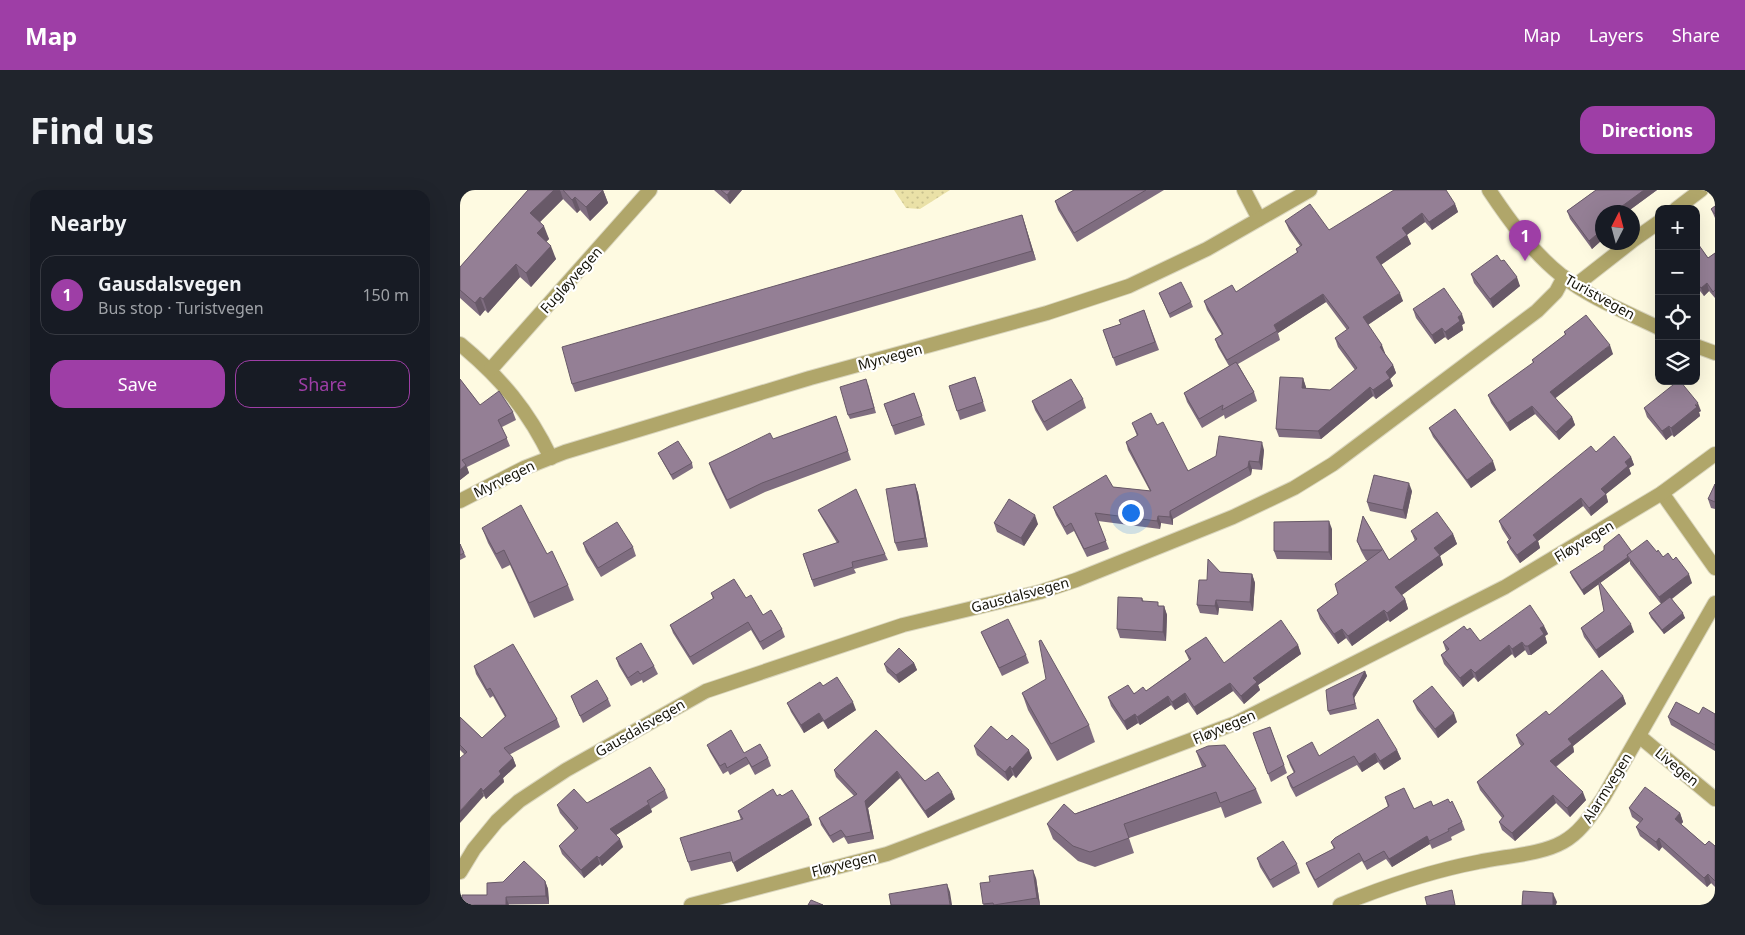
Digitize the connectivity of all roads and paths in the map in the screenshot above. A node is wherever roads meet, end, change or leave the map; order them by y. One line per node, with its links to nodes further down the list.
1 (650, 190): 16 (street, Fugløyvegen)
2 (1244, 190): 7 (street)
3 (1310, 190): 7 (street, Myrvegen)
4 (1489, 190): 11 (street, Turistvegen)
5 (1701, 190): 6 (street)
6 (1681, 205)
7 (1258, 220): 18 (street, Myrvegen)
8 (1655, 225): 9 (street, Gausdalsvegen)
9 (1640, 236)
10 (1619, 250): 11 (street, Gausdalsvegen)
11 (1570, 281): 12 (street, Turistvegen); 25 (street, Gausdalsvegen)
12 (1655, 326)
13 (460, 344): 16 (street)
14 (1700, 347): 15 (street)
15 (1715, 353)
16 (491, 369): 18 (street)
17 (1715, 454): 19 (street, Fløyvegen)
18 (551, 458): 20 (street, Myrvegen)
19 (1662, 493): 21 (street); 26 (street, Fløyvegen)
20 (460, 501)
21 (1715, 568)
22 (1715, 603): 23 (street, Alarmvegen)
23 (1639, 736): 24 (street, Livegen); 27 (street, Alarmvegen)
24 (1715, 799)
25 (460, 872)
26 (691, 905)
27 (1340, 905)

